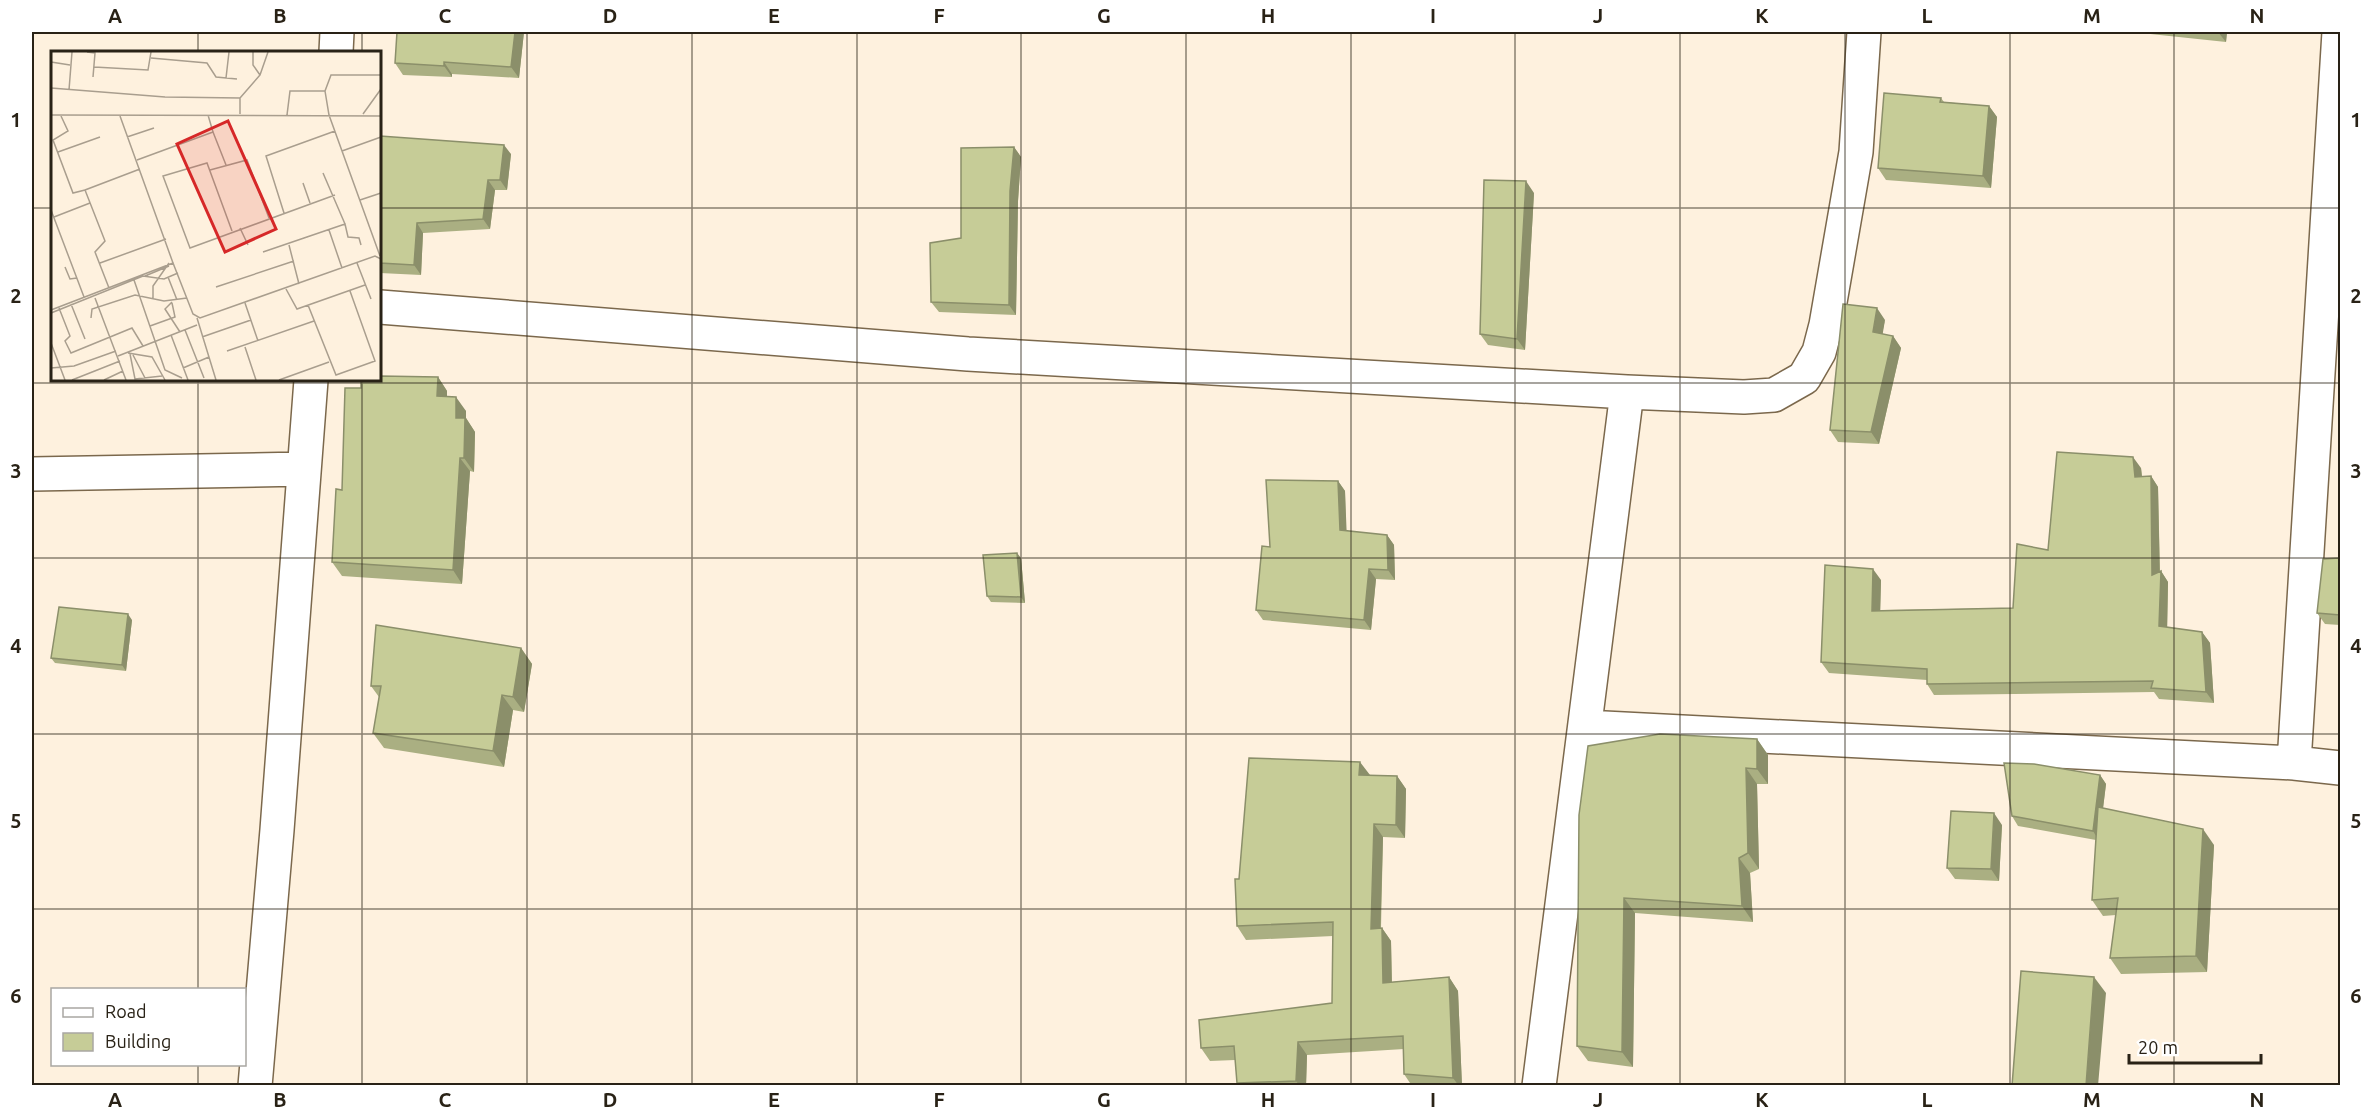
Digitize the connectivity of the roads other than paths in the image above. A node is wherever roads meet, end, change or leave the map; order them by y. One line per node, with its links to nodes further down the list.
1 (337, 32): 4 (street)
2 (1864, 32): 7 (street)
3 (2339, 32): 11 (street)
4 (336, 51)
5 (381, 307): 7 (street)
6 (311, 381): 8 (street)
7 (1627, 392): 10 (street)
8 (304, 469): 9 (street); 13 (street)
9 (32, 474)
10 (1584, 727): 11 (street); 14 (street)
11 (2294, 763): 12 (street)
12 (2340, 768)
13 (264, 1084)
14 (1539, 1086)

